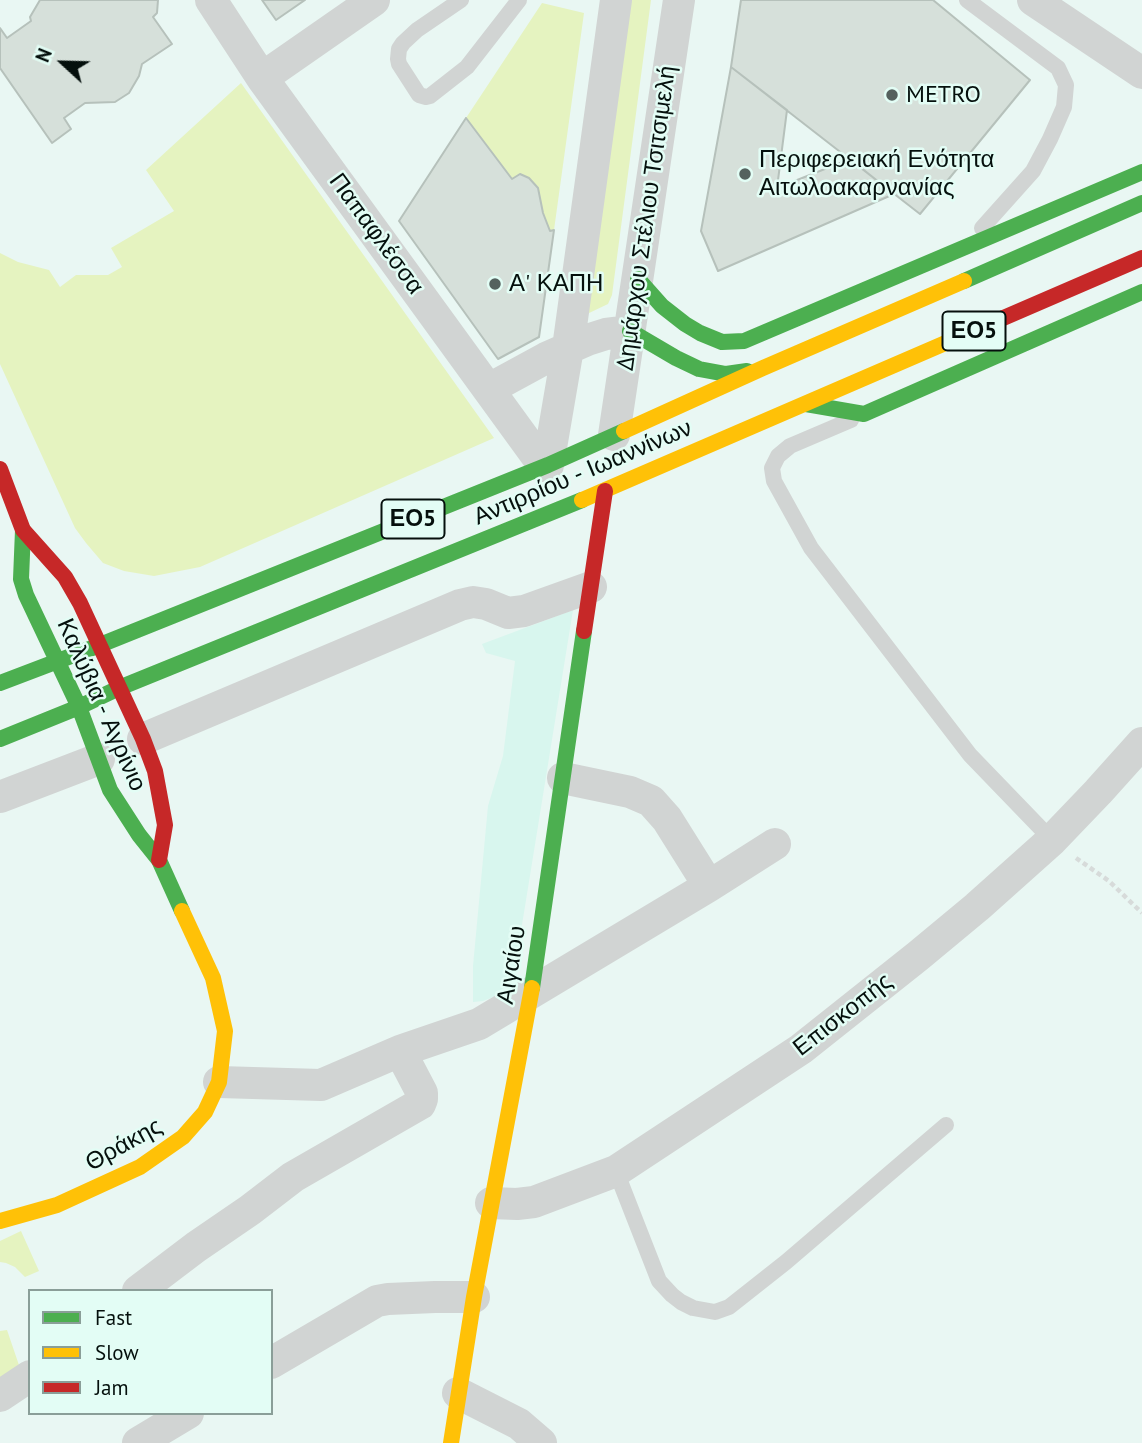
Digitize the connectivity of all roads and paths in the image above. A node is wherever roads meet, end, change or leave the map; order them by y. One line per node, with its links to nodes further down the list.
1 (211, 0): 10 (street, Παπαφλέσσα)
2 (374, 0): 10 (street)
3 (461, 0): 4 (lane)
4 (519, 0)
5 (616, 0): 18 (street)
6 (680, 0): 15 (street, Δημάρχου Στέλιου Τσιτσιμελή)
7 (967, 0): 13 (lane)
8 (1033, 0): 9 (street)
9 (1142, 73)
10 (262, 78): 20 (street, Παπαφλέσσα)
11 (1142, 172): 13 (main road)
12 (1142, 203): 19 (main road, Αντιρρίου - Ιωαννίνων / ΕΟ5)
13 (964, 248): 15 (main road)
14 (1142, 258): 21 (main road, Αντιρρίου - Ιωαννίνων / ΕΟ5)
15 (638, 279): 17 (street, Δημάρχου Στέλιου Τσιτσιμελή)
16 (1142, 292): 22 (main road)
17 (630, 331): 18 (street); 19 (main road); 23 (street, Δημάρχου Στέλιου Τσιτσιμελή)
18 (568, 348): 20 (street); 24 (street)
19 (763, 368): 23 (main road, Αντιρρίου - Ιωαννίνων / ΕΟ5)
20 (489, 389): 24 (street, Παπαφλέσσα)
21 (806, 404): 22 (main road); 26 (main road, Αντιρρίου - Ιωαννίνων / ΕΟ5)
22 (864, 414): 40 (lane)
23 (614, 435): 24 (main road, Αντιρρίου - Ιωαννίνων / ΕΟ5)
24 (546, 465): 29 (main road, Αντιρρίου - Ιωαννίνων / ΕΟ5)
25 (1, 474): 27 (main road)
26 (605, 491): 28 (main road, Αιγαίου); 32 (main road, Αντιρρίου - Ιωαννίνων / ΕΟ5)
27 (23, 530): 29 (main road, Καλύβια - Αγρίνιο); 30 (main road, Καλύβια - Αγρίνιο)
28 (591, 587): 35 (street); 38 (main road, Αιγαίου)
29 (100, 645): 30 (main road, Αντιρρίου - Ιωαννίνων / ΕΟ5); 32 (main road, Καλύβια - Αγρίνιο)
30 (58, 660): 31 (main road, Αντιρρίου - Ιωαννίνων / ΕΟ5); 33 (main road, Καλύβια - Αγρίνιο)
31 (0, 682)
32 (119, 688): 33 (main road, Αντιρρίου - Ιωαννίνων / ΕΟ5); 35 (main road, Καλύβια - Αγρίνιο)
33 (79, 707): 34 (main road, Αντιρρίου - Ιωαννίνων / ΕΟ5); 37 (main road, Καλύβια - Αγρίνιο)
34 (0, 739)
35 (143, 739): 42 (main road, Καλύβια - Αγρίνιο)
36 (1142, 743): 40 (street, Επισκοπής)
37 (99, 759): 39 (street); 42 (main road, Καλύβια - Αγρίνιο)
38 (563, 779): 43 (street); 45 (main road, Αιγαίου)
39 (0, 797)
40 (1052, 840): 44 (path); 49 (street, Επισκοπής)
41 (775, 844): 43 (street)
42 (159, 860): 47 (main road, Θράκης)
43 (709, 886): 45 (street)
44 (1142, 913)
45 (531, 993): 46 (street); 50 (main road, Αιγαίου)
46 (400, 1051): 47 (street); 52 (street)
47 (219, 1082): 51 (main road, Θράκης)
48 (946, 1125): 49 (lane)
49 (616, 1171): 50 (street, Επισκοπής)
50 (491, 1203): 53 (main road, Αιγαίου)
51 (0, 1221)
52 (141, 1289)
53 (474, 1297): 54 (street); 56 (main road, Αιγαίου)
54 (273, 1362)
55 (28, 1377): 57 (street)
56 (458, 1393): 60 (main road, Αιγαίου); 61 (street)
57 (0, 1395)
58 (185, 1415): 59 (street)
59 (138, 1443)
60 (451, 1443)
61 (541, 1443)

